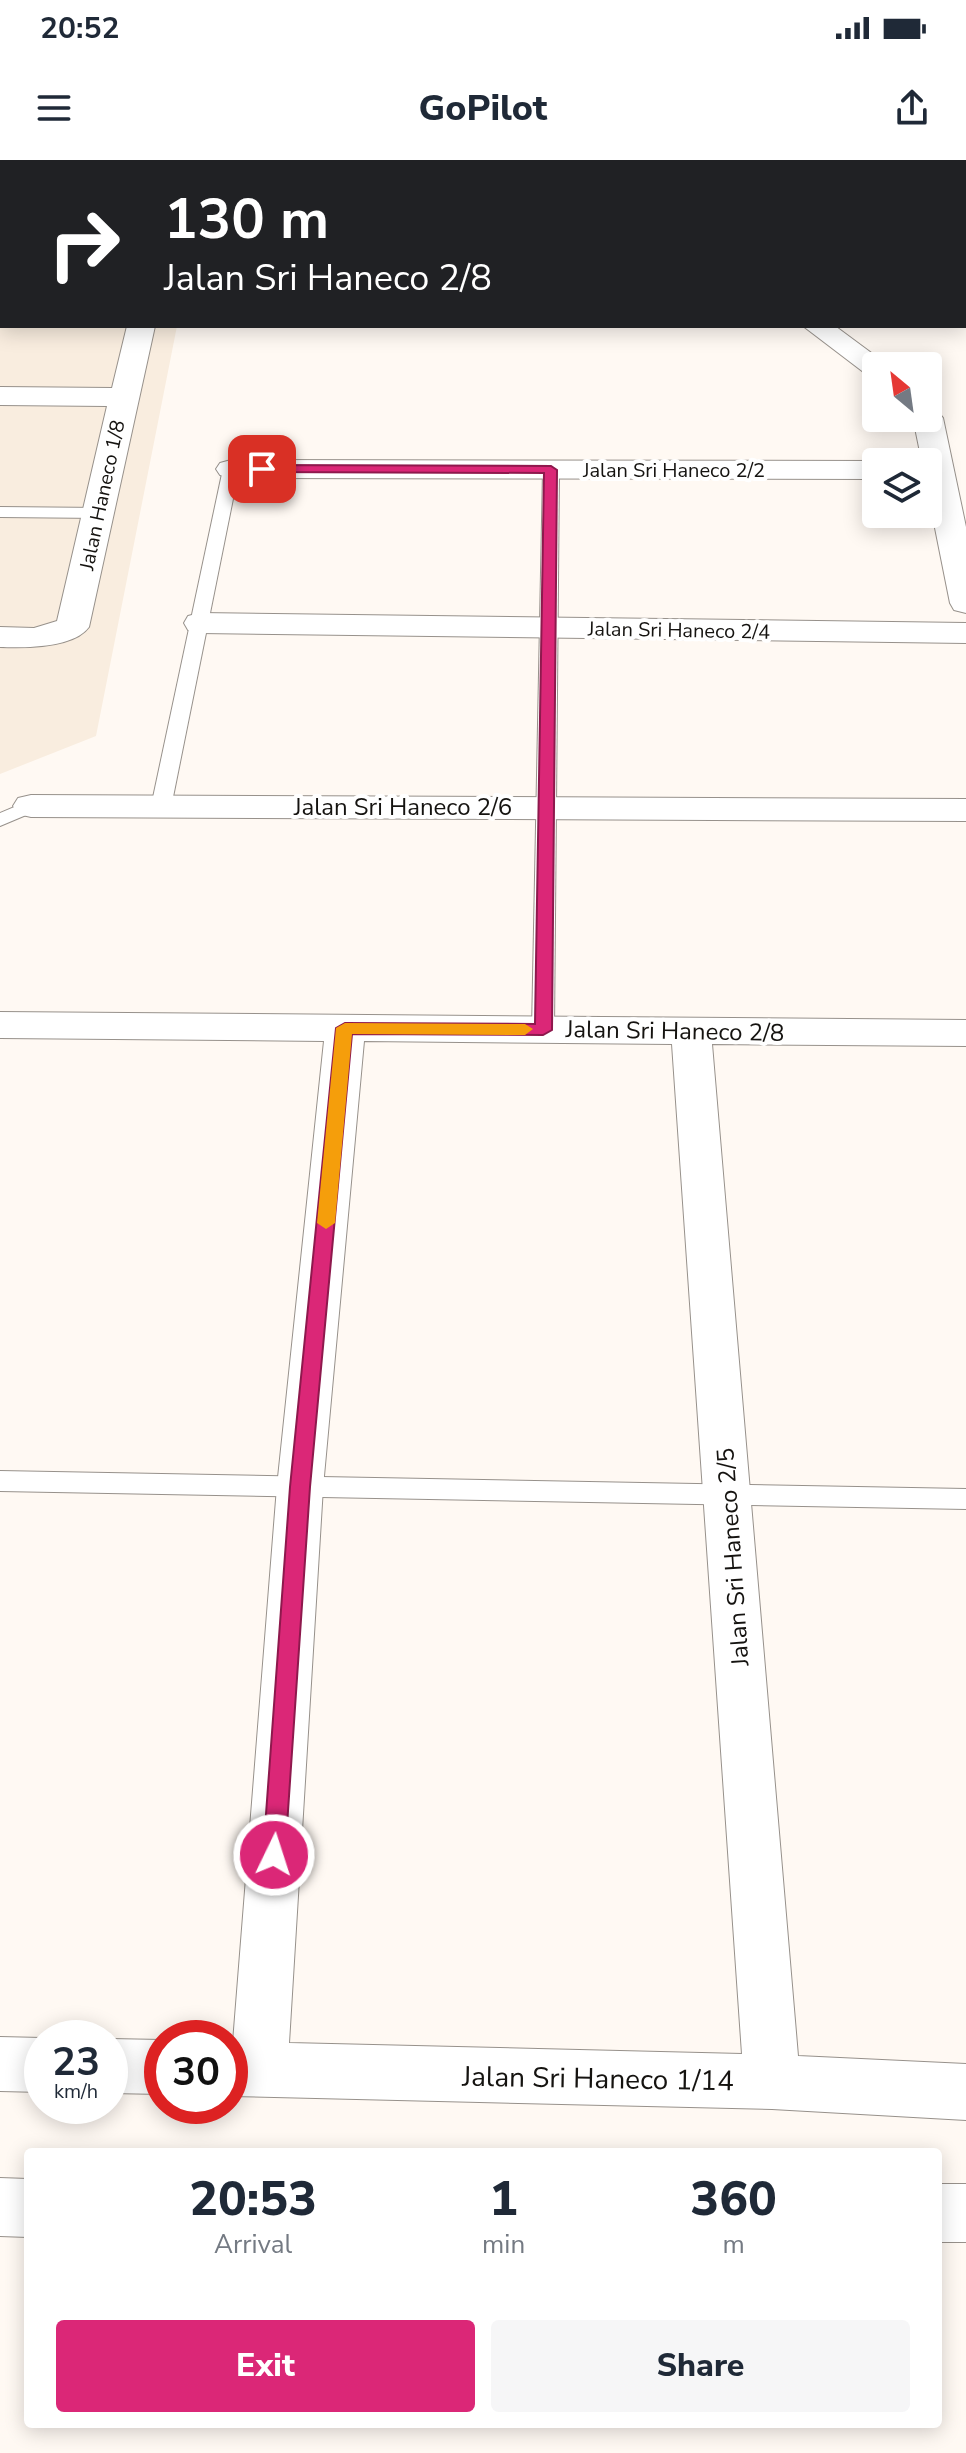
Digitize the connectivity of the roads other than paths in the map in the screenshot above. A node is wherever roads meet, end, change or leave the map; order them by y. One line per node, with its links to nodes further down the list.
1 (140, 328): 5 (street, Jalan Haneco 1/8)
2 (820, 328): 3 (street)
3 (862, 358)
4 (0, 396): 5 (street)
5 (123, 397): 11 (street, Jalan Haneco 1/8)
6 (231, 469): 7 (street, Jalan Sri Haneco 2/2); 13 (lane)
7 (551, 470): 8 (street, Jalan Sri Haneco 2/2); 14 (lane)
8 (862, 470)
9 (942, 507): 12 (street)
10 (0, 512): 11 (lane)
11 (101, 513): 16 (street, Jalan Haneco 1/8)
12 (966, 603)
13 (200, 623): 14 (street, Jalan Sri Haneco 2/4); 17 (lane)
14 (549, 628): 15 (street, Jalan Sri Haneco 2/4); 18 (lane)
15 (966, 633)
16 (0, 637)
17 (161, 807): 18 (street, Jalan Sri Haneco 2/6); 20 (street, Jalan Sri Haneco 2/6)
18 (546, 808): 19 (street, Jalan Sri Haneco 2/6); 23 (lane)
19 (966, 810)
20 (16, 813)
21 (0, 1025): 22 (street, Jalan Sri Haneco 2/8)
22 (345, 1028): 23 (street, Jalan Sri Haneco 2/8); 27 (street)
23 (543, 1030): 24 (street, Jalan Sri Haneco 2/8)
24 (691, 1031): 25 (street, Jalan Sri Haneco 2/8); 28 (street, Jalan Sri Haneco 2/5)
25 (966, 1033)
26 (0, 1481): 27 (lane)
27 (300, 1487): 28 (lane); 30 (street)
28 (729, 1495): 29 (lane); 34 (street, Jalan Sri Haneco 2/5)
29 (966, 1499)
30 (248, 2027)
31 (0, 2064): 32 (street)
32 (24, 2065)
33 (248, 2069): 34 (street, Jalan Sri Haneco 1/14)
34 (772, 2082): 35 (street, Jalan Sri Haneco 1/14)
35 (966, 2092)
36 (0, 2207): 37 (street)
37 (24, 2208)
38 (942, 2213): 39 (street)
39 (966, 2213)

